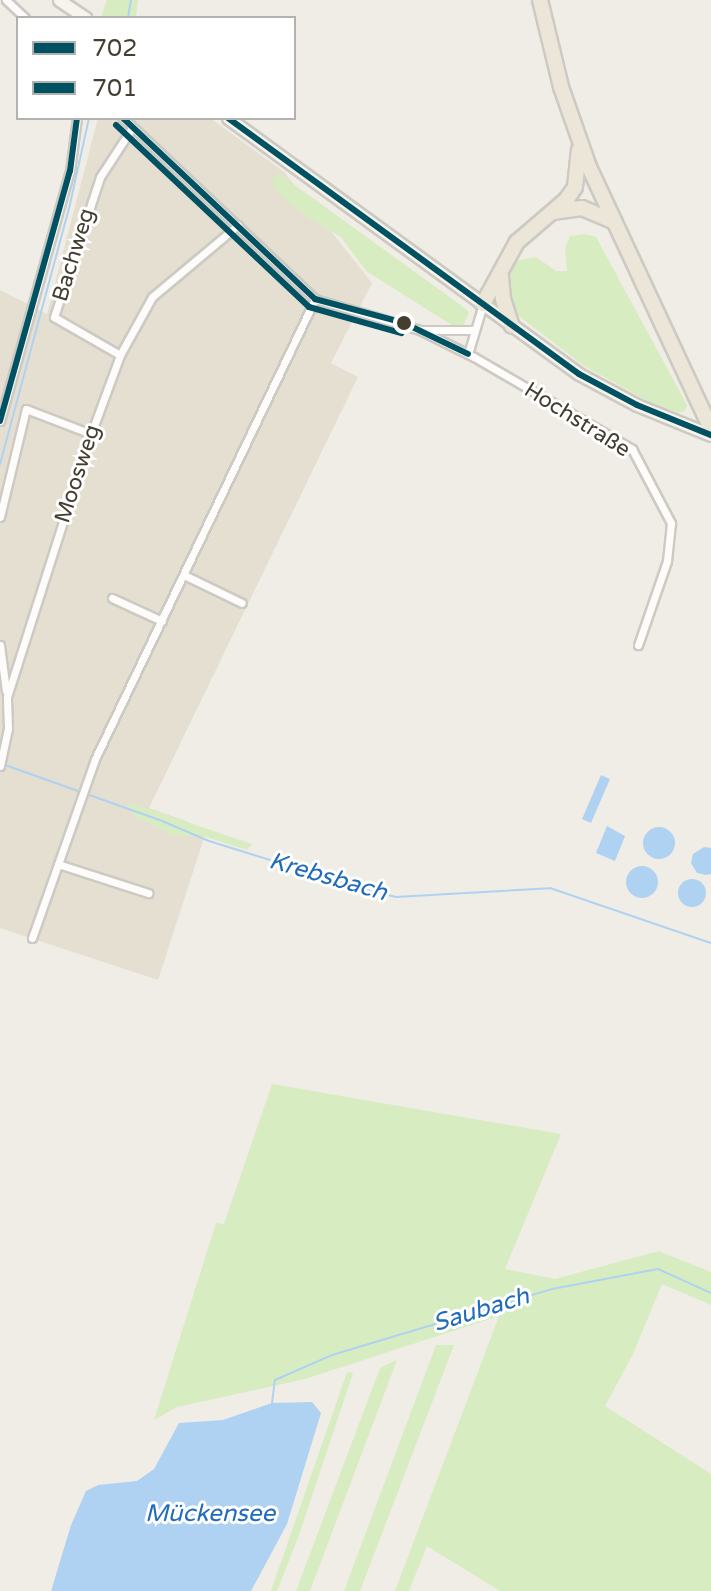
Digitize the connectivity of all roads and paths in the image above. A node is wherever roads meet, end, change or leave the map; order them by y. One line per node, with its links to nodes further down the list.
1 (6, 0): 4 (street)
2 (59, 0): 5 (main road)
3 (540, 0): 10 (highway)
4 (23, 16)
5 (83, 16)
6 (77, 120): 22 (street)
7 (125, 120): 9 (street, Hochstraße)
8 (231, 120): 16 (main road)
9 (132, 128): 13 (street, Hochstraße); 21 (street, Bachweg)
10 (580, 142): 11 (highway); 12 (highway)
11 (553, 212): 12 (highway); 14 (highway)
12 (613, 221): 23 (highway)
13 (238, 225): 15 (street, Hochstraße); 21 (street, Moosweg)
14 (501, 273): 16 (highway); 17 (highway)
15 (315, 299): 18 (street, Hochstraße); 27 (street)
16 (483, 304): 17 (main road); 19 (street)
17 (512, 326): 25 (main road)
18 (420, 330): 19 (street); 20 (street, Hochstraße)
19 (473, 330): 20 (street)
20 (468, 354): 32 (street, Hochstraße)
21 (120, 355): 24 (street, Moosweg)
22 (0, 421)
23 (711, 429)
24 (91, 434): 26 (street); 34 (street, Moosweg)
25 (711, 435)
26 (0, 517)
27 (184, 575): 29 (street); 30 (street)
28 (112, 598): 30 (street)
29 (242, 603)
30 (162, 621): 37 (street)
31 (0, 645): 33 (street)
32 (638, 645)
33 (3, 669): 34 (street); 35 (street)
34 (16, 669): 35 (street, Moosweg)
35 (7, 697): 36 (street, Moosweg)
36 (1, 763)
37 (58, 864): 38 (street); 39 (street)
38 (148, 893)
39 (32, 938)

